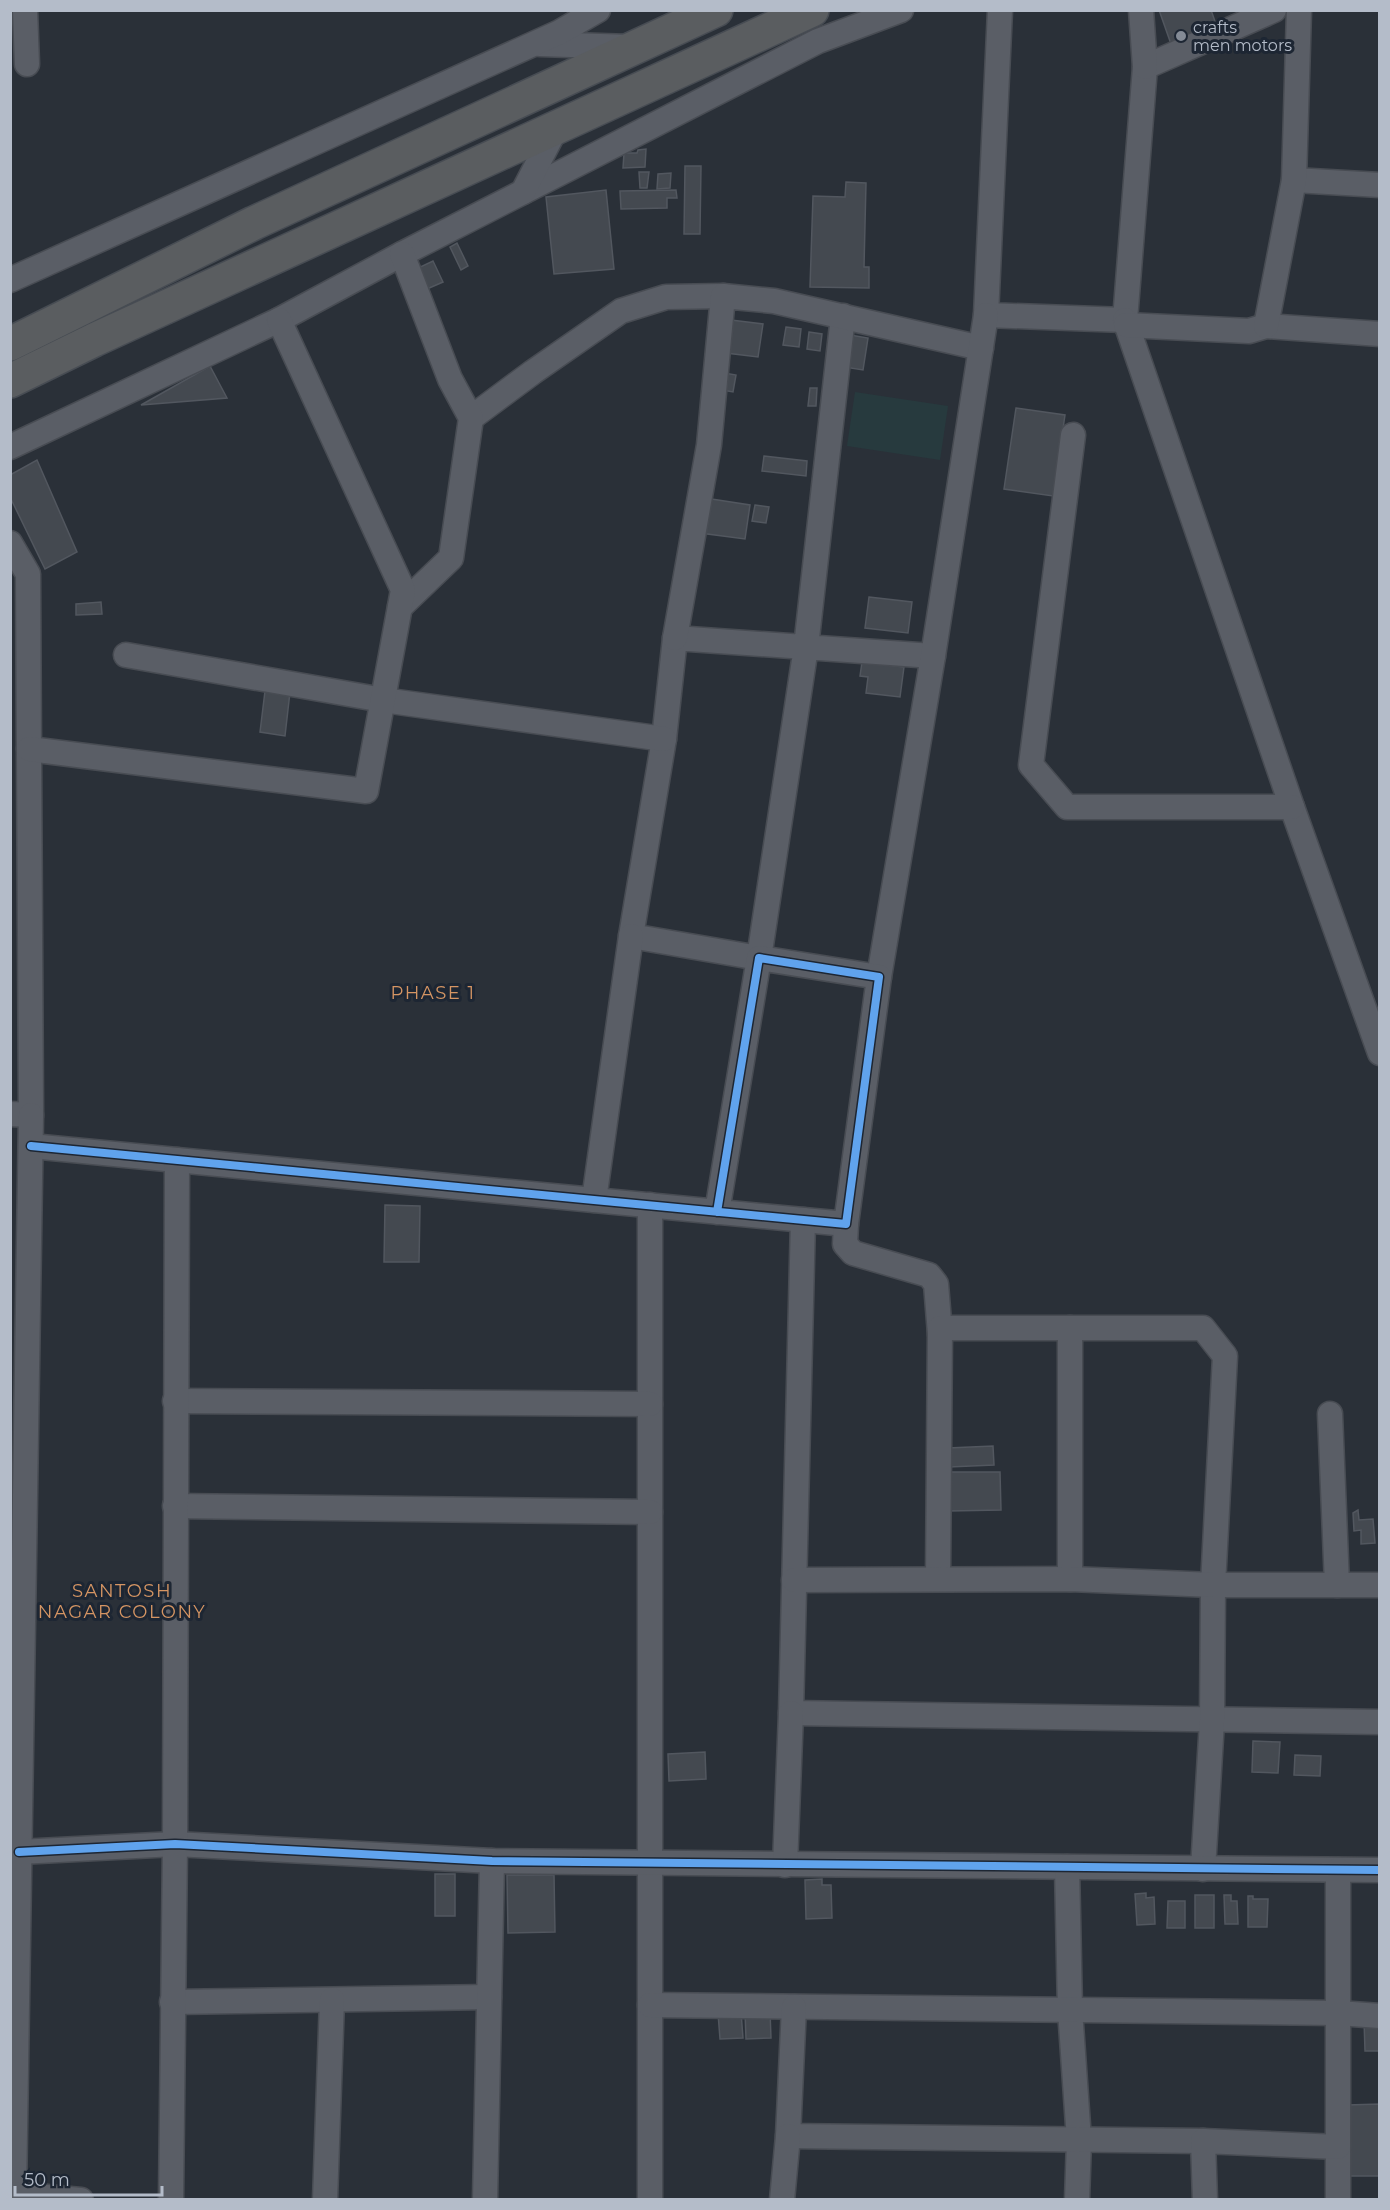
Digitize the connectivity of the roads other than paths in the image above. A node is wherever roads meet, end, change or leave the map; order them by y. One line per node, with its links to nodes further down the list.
1 (25, 10): 12 (street)
2 (598, 10): 10 (street)
3 (716, 10): 11 (highway)
4 (812, 10): 14 (highway)
5 (901, 10): 17 (street)
6 (1000, 10): 21 (street)
7 (1141, 10): 13 (street)
8 (1274, 10): 13 (street)
9 (1299, 10): 15 (street)
10 (534, 44): 11 (street); 19 (street)
11 (638, 47): 27 (highway)
12 (27, 64)
13 (1144, 67): 24 (street)
14 (556, 128): 17 (street); 29 (highway)
15 (1294, 180): 16 (street); 25 (street)
16 (1380, 185)
17 (523, 192): 18 (street)
18 (402, 254): 23 (street); 30 (street)
19 (10, 280)
20 (723, 296): 22 (street); 30 (street); 35 (street)
21 (986, 315): 24 (street); 28 (street)
22 (843, 316): 28 (street); 36 (street)
23 (279, 320): 32 (street); 34 (street)
24 (1126, 322): 25 (street); 42 (street)
25 (1266, 326): 26 (street)
26 (1380, 334)
27 (10, 344)
28 (981, 348): 38 (street)
29 (10, 381)
30 (471, 418): 34 (street)
31 (1073, 435): 42 (street)
32 (10, 447)
33 (10, 543): 41 (street)
34 (400, 607): 39 (street)
35 (675, 638): 36 (street); 40 (street)
36 (806, 647): 38 (street); 44 (street)
37 (126, 655): 39 (street)
38 (933, 656): 45 (street)
39 (383, 700): 40 (street); 41 (street)
40 (664, 739): 43 (street)
41 (29, 748): 47 (street)
42 (1292, 807): 46 (street)
43 (631, 936): 44 (street); 50 (street)
44 (759, 958): 45 (street); 52 (street)
45 (879, 977): 54 (street)
46 (1380, 1053)
47 (21, 1114): 48 (street)
48 (31, 1146): 49 (street); 72 (street)
49 (177, 1160): 50 (street); 57 (street)
50 (594, 1200): 51 (street)
51 (650, 1205): 52 (street); 58 (street)
52 (717, 1212): 53 (street)
53 (803, 1220): 54 (street); 63 (street)
54 (846, 1224): 56 (street)
55 (1070, 1328): 56 (street); 62 (street); 65 (street)
56 (940, 1334): 64 (street)
57 (175, 1401): 58 (street); 60 (street)
58 (650, 1404): 61 (street)
59 (1330, 1414): 66 (street)
60 (175, 1506): 61 (street); 71 (street)
61 (650, 1512): 74 (street)
62 (1070, 1579): 64 (street); 65 (street)
63 (794, 1580): 64 (street); 68 (street)
64 (938, 1580)
65 (1213, 1585): 66 (street); 69 (street)
66 (1337, 1585): 67 (street)
67 (1380, 1585)
68 (791, 1713): 69 (street); 75 (street)
69 (1212, 1721): 70 (street); 77 (street)
70 (1380, 1722)
71 (175, 1844): 72 (street); 73 (street); 82 (street)
72 (19, 1852): 92 (street)
73 (492, 1861): 74 (street); 80 (street)
74 (650, 1863): 75 (street); 83 (street)
75 (785, 1865): 76 (street)
76 (1067, 1867): 77 (street); 85 (street)
77 (1203, 1869): 78 (street)
78 (1338, 1870): 79 (street); 86 (street)
79 (1380, 1870)
80 (489, 1997): 81 (street); 96 (street)
81 (332, 2000): 82 (street); 95 (street)
82 (172, 2002): 94 (street)
83 (650, 2005): 84 (street); 97 (street)
84 (794, 2007): 85 (street); 88 (street)
85 (1070, 2010): 86 (street); 89 (street)
86 (1338, 2013): 87 (street); 91 (street)
87 (1380, 2016)
88 (788, 2136): 89 (street); 98 (street)
89 (1079, 2140): 90 (street); 99 (street)
90 (1203, 2141): 91 (street); 100 (street)
91 (1338, 2147): 101 (street)
92 (12, 2194): 93 (street)
93 (81, 2199)
94 (171, 2199)
95 (325, 2199)
96 (485, 2199)
97 (650, 2199)
98 (782, 2199)
99 (1077, 2199)
100 (1205, 2199)
101 (1338, 2199)

